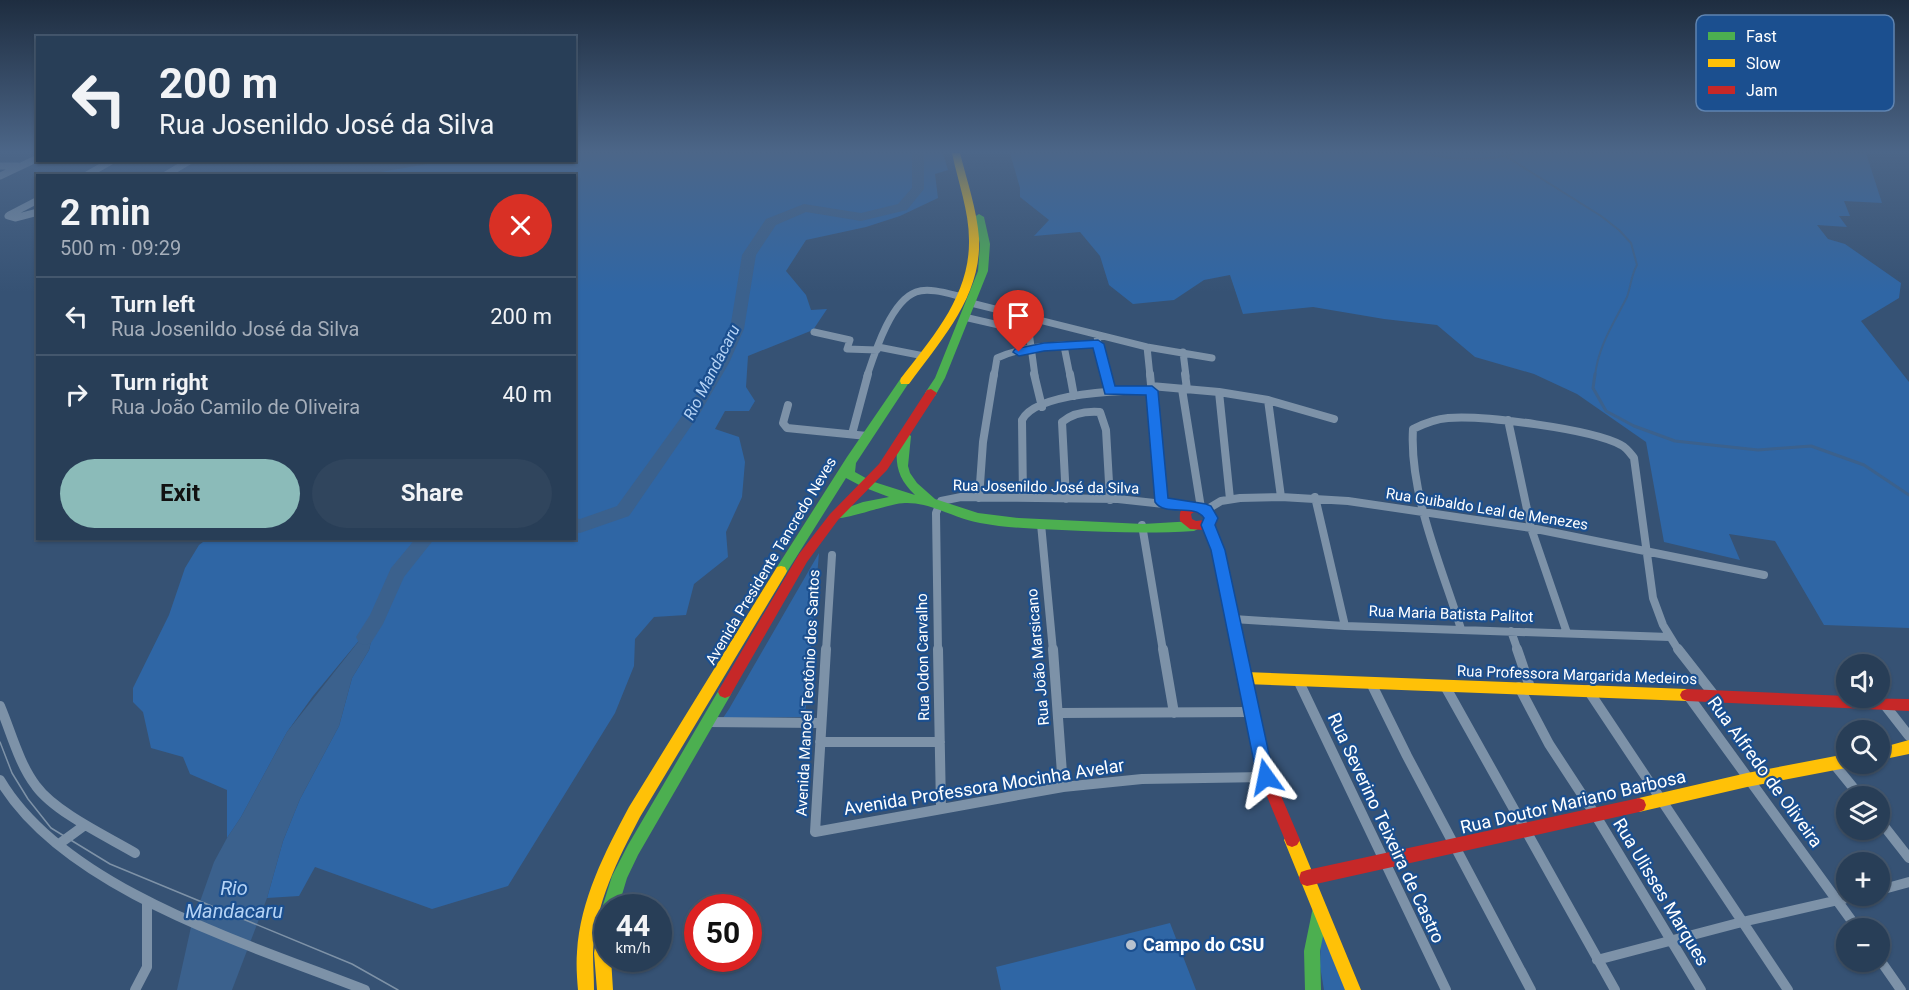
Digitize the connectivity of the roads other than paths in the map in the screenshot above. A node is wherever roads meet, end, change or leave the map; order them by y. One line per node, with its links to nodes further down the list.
1 (966, 199): 6 (main road, Avenida Presidente Tancredo Neves)
2 (975, 199): 6 (main road, Avenida Presidente Tancredo Neves)
3 (36, 201): 5 (street)
4 (36, 213): 5 (street)
5 (9, 215)
6 (967, 300): 7 (main road, Avenida Presidente Tancredo Neves); 9 (street); 12 (street); 15 (main road, Avenida Presidente Tancredo Neves)
7 (964, 317): 13 (street); 18 (main road, Avenida Presidente Tancredo Neves)
8 (814, 332): 12 (street)
9 (1098, 340): 10 (street); 11 (street); 21 (street)
10 (1064, 346): 13 (street); 23 (street)
11 (1147, 347): 14 (street); 19 (street)
12 (877, 349): 15 (street); 29 (street)
13 (1030, 350): 26 (street); 36 (street)
14 (1184, 352): 16 (street); 20 (street)
15 (924, 356): 17 (main road, Avenida Presidente Tancredo Neves)
16 (1212, 358)
17 (915, 367): 18 (main road); 30 (main road, Avenida Presidente Tancredo Neves)
18 (940, 378): 31 (main road, Avenida Presidente Tancredo Neves)
19 (1152, 388): 20 (street); 21 (street); 42 (street)
20 (1184, 389): 22 (street); 44 (street)
21 (1110, 390): 23 (street)
22 (1219, 392): 24 (street); 40 (street)
23 (1074, 396): 26 (street)
24 (1268, 400): 27 (street); 34 (street)
25 (788, 405): 29 (street)
26 (1042, 407): 37 (street)
27 (1334, 420)
28 (1508, 420): 45 (street); 51 (street); 52 (street)
29 (852, 434): 30 (street)
30 (867, 436): 32 (main road, Avenida Presidente Tancredo Neves)
31 (905, 436): 33 (main road, Avenida Presidente Tancredo Neves); 43 (main road)
32 (851, 460): 33 (main road); 115 (main road, Avenida Presidente Tancredo Neves)
33 (867, 484): 35 (main road); 46 (main road, Avenida Presidente Tancredo Neves)
34 (1281, 497): 38 (street, Rua Guibaldo Leal de Menezes); 40 (street, Rua Guibaldo Leal de Menezes)
35 (906, 498): 43 (main road); 46 (main road)
36 (979, 498): 37 (street, Rua Josenildo José da Silva); 43 (street, Rua Josenildo José da Silva)
37 (1023, 498): 39 (street, Rua Josenildo José da Silva)
38 (1315, 498): 45 (street, Rua Guibaldo Leal de Menezes); 56 (street)
39 (1066, 499): 41 (street, Rua Josenildo José da Silva); 41 (street)
40 (1230, 499): 44 (street, Rua Guibaldo Leal de Menezes)
41 (1110, 500): 42 (street, Rua Josenildo José da Silva)
42 (1162, 502): 44 (street, Rua Josenildo José da Silva)
43 (936, 503): 47 (main road); 81 (street, Rua Odon Carvalho)
44 (1196, 510): 48 (main road); 49 (main road); 50 (main road)
45 (1424, 512): 51 (street, Rua Guibaldo Leal de Menezes); 57 (street)
46 (834, 517): 77 (main road, Avenida Presidente Tancredo Neves)
47 (1041, 524): 50 (main road); 76 (street, Rua João Marsicano)
48 (1208, 525): 49 (main road); 55 (main road)
49 (1194, 526): 50 (main road)
50 (1138, 527): 74 (street)
51 (1531, 528): 52 (street, Rua Guibaldo Leal de Menezes); 59 (street)
52 (1648, 551): 54 (street, Rua Guibaldo Leal de Menezes); 60 (street)
53 (832, 555): 78 (street, Avenida Manoel Teotônio dos Santos)
54 (1764, 575)
55 (1233, 619): 56 (street, Rua Maria Batista Palitot); 61 (main road)
56 (1346, 626): 57 (street, Rua Maria Batista Palitot)
57 (1461, 629): 58 (street, Rua Maria Batista Palitot)
58 (1511, 631): 59 (street, Rua Maria Batista Palitot); 65 (street, Rua Ulisses Marques)
59 (1567, 633): 60 (street, Rua Maria Batista Palitot)
60 (1669, 637): 68 (street)
61 (1245, 678): 62 (main road, Rua Professora Margarida Medeiros); 75 (main road)
62 (1298, 680): 63 (main road, Rua Professora Margarida Medeiros); 100 (street, Rua Severino Teixeira de Castro)
63 (1371, 683): 64 (main road, Rua Professora Margarida Medeiros); 97 (street)
64 (1445, 686): 65 (main road, Rua Professora Margarida Medeiros); 94 (street)
65 (1525, 687): 66 (main road, Rua Professora Margarida Medeiros); 91 (street, Rua Ulisses Marques)
66 (1588, 690): 67 (main road, Rua Professora Margarida Medeiros); 89 (street)
67 (1687, 694): 68 (main road, Rua Professora Margarida Medeiros); 87 (street, Rua Alfredo de Oliveira)
68 (1714, 695): 69 (main road, Rua Professora Margarida Medeiros)
69 (1836, 701)
70 (1890, 704): 71 (main road, Rua Professora Margarida Medeiros)
71 (1909, 705)
72 (0, 706): 92 (street)
73 (1887, 708): 79 (street)
74 (1174, 712): 75 (street); 76 (street)
75 (1252, 712): 85 (main road)
76 (1059, 713): 88 (street, Rua João Marsicano)
77 (707, 722): 78 (street); 104 (main road, Avenida Presidente Tancredo Neves)
78 (820, 723): 80 (street, Avenida Manoel Teotônio dos Santos)
79 (1909, 736)
80 (820, 742): 81 (street); 93 (street, Avenida Manoel Teotônio dos Santos)
81 (940, 742): 90 (street, Rua Odon Carvalho)
82 (1909, 747): 83 (main road)
83 (1890, 752)
84 (1836, 764): 87 (main road, Rua Doutor Mariano Barbosa)
85 (1266, 777): 88 (street, Avenida Professora Mocinha Avelar); 101 (main road)
86 (0, 780): 96 (street)
87 (1748, 780): 89 (main road, Rua Doutor Mariano Barbosa); 105 (street, Rua Alfredo de Oliveira)
88 (1063, 787): 90 (street, Avenida Professora Mocinha Avelar)
89 (1663, 801): 91 (main road, Rua Doutor Mariano Barbosa); 108 (street)
90 (941, 808): 93 (street, Avenida Professora Mocinha Avelar)
91 (1596, 816): 94 (main road, Rua Doutor Mariano Barbosa); 109 (street, Rua Ulisses Marques)
92 (85, 825): 96 (street); 98 (street)
93 (815, 832)
94 (1526, 832): 97 (main road, Rua Doutor Mariano Barbosa); 110 (street)
95 (1890, 834): 99 (street)
96 (59, 844): 106 (street)
97 (1456, 846): 100 (main road, Rua Doutor Mariano Barbosa); 120 (street)
98 (135, 853)
99 (1909, 858)
100 (1382, 860): 101 (main road, Rua Doutor Mariano Barbosa); 119 (street, Rua Severino Teixeira de Castro)
101 (1307, 878): 107 (main road)
102 (1909, 882): 103 (street)
103 (1890, 887)
104 (614, 894)
105 (1836, 900): 108 (street)
106 (147, 902): 113 (street); 114 (street)
107 (1320, 912): 117 (main road); 118 (main road)
108 (1742, 922): 109 (street); 123 (street)
109 (1672, 940): 110 (street); 122 (street, Rua Ulisses Marques)
110 (1598, 960): 121 (street)
111 (603, 972): 116 (main road)
112 (1888, 972): 124 (street)
113 (135, 990)
114 (365, 990)
115 (586, 990)
116 (605, 990)
117 (1313, 990)
118 (1353, 990)
119 (1446, 990)
120 (1531, 990)
121 (1615, 990)
122 (1701, 990)
123 (1788, 990)
124 (1901, 990)

